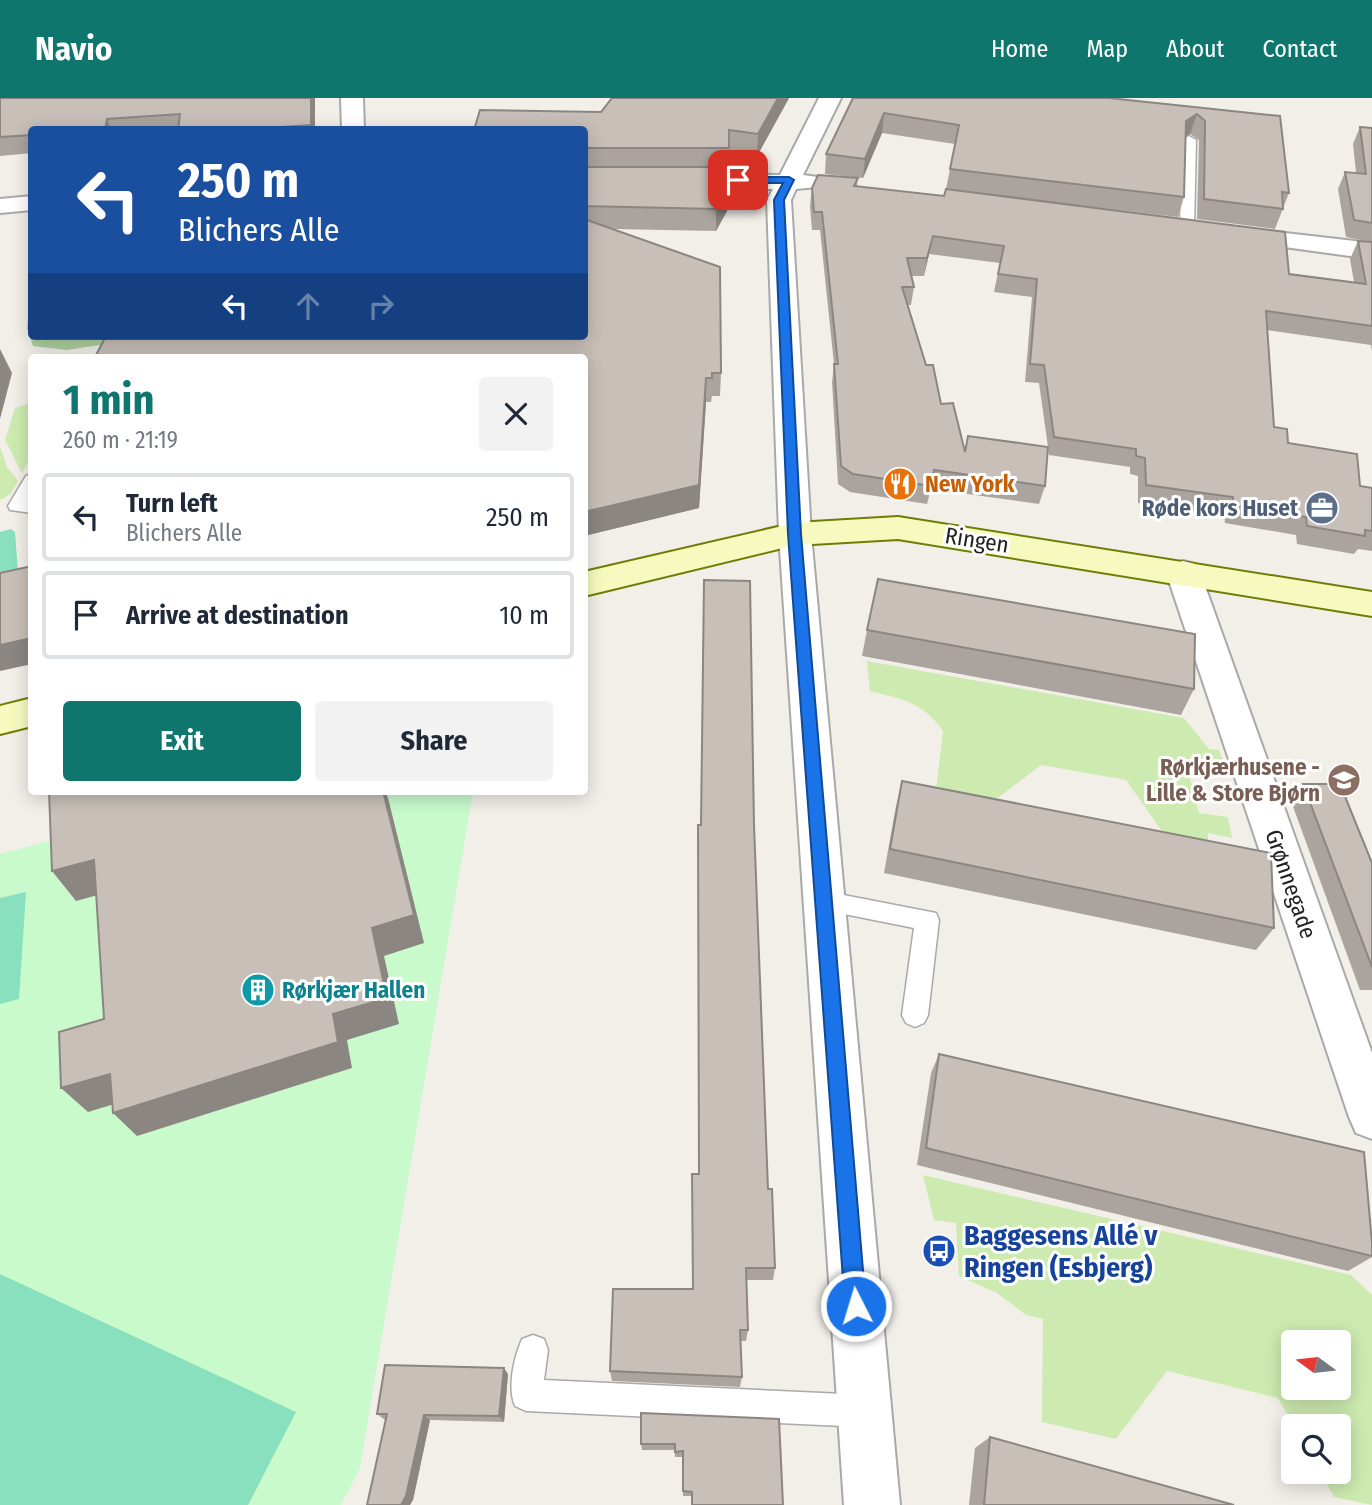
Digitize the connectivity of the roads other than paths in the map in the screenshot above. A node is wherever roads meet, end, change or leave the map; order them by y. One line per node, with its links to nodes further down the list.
1 (352, 98): 3 (street)
2 (830, 98): 6 (street)
3 (353, 126)
4 (1189, 141): 11 (lane)
5 (588, 180): 6 (street)
6 (789, 180): 7 (street); 15 (street)
7 (838, 184)
8 (28, 203): 9 (street)
9 (0, 206)
10 (1160, 225): 11 (street)
11 (1187, 228): 12 (street)
12 (1372, 251)
13 (28, 487): 14 (lane)
14 (28, 507)
15 (795, 534): 16 (street, Ringen); 17 (street, Ringen); 21 (street)
16 (1183, 572): 18 (street, Ringen); 23 (street, Grønnegade)
17 (588, 582)
18 (1372, 604)
19 (28, 713): 20 (street)
20 (0, 720)
21 (823, 901): 22 (lane); 25 (street)
22 (915, 1015)
23 (1372, 1117)
24 (533, 1350): 25 (lane)
25 (864, 1411): 26 (street)
26 (872, 1505)

